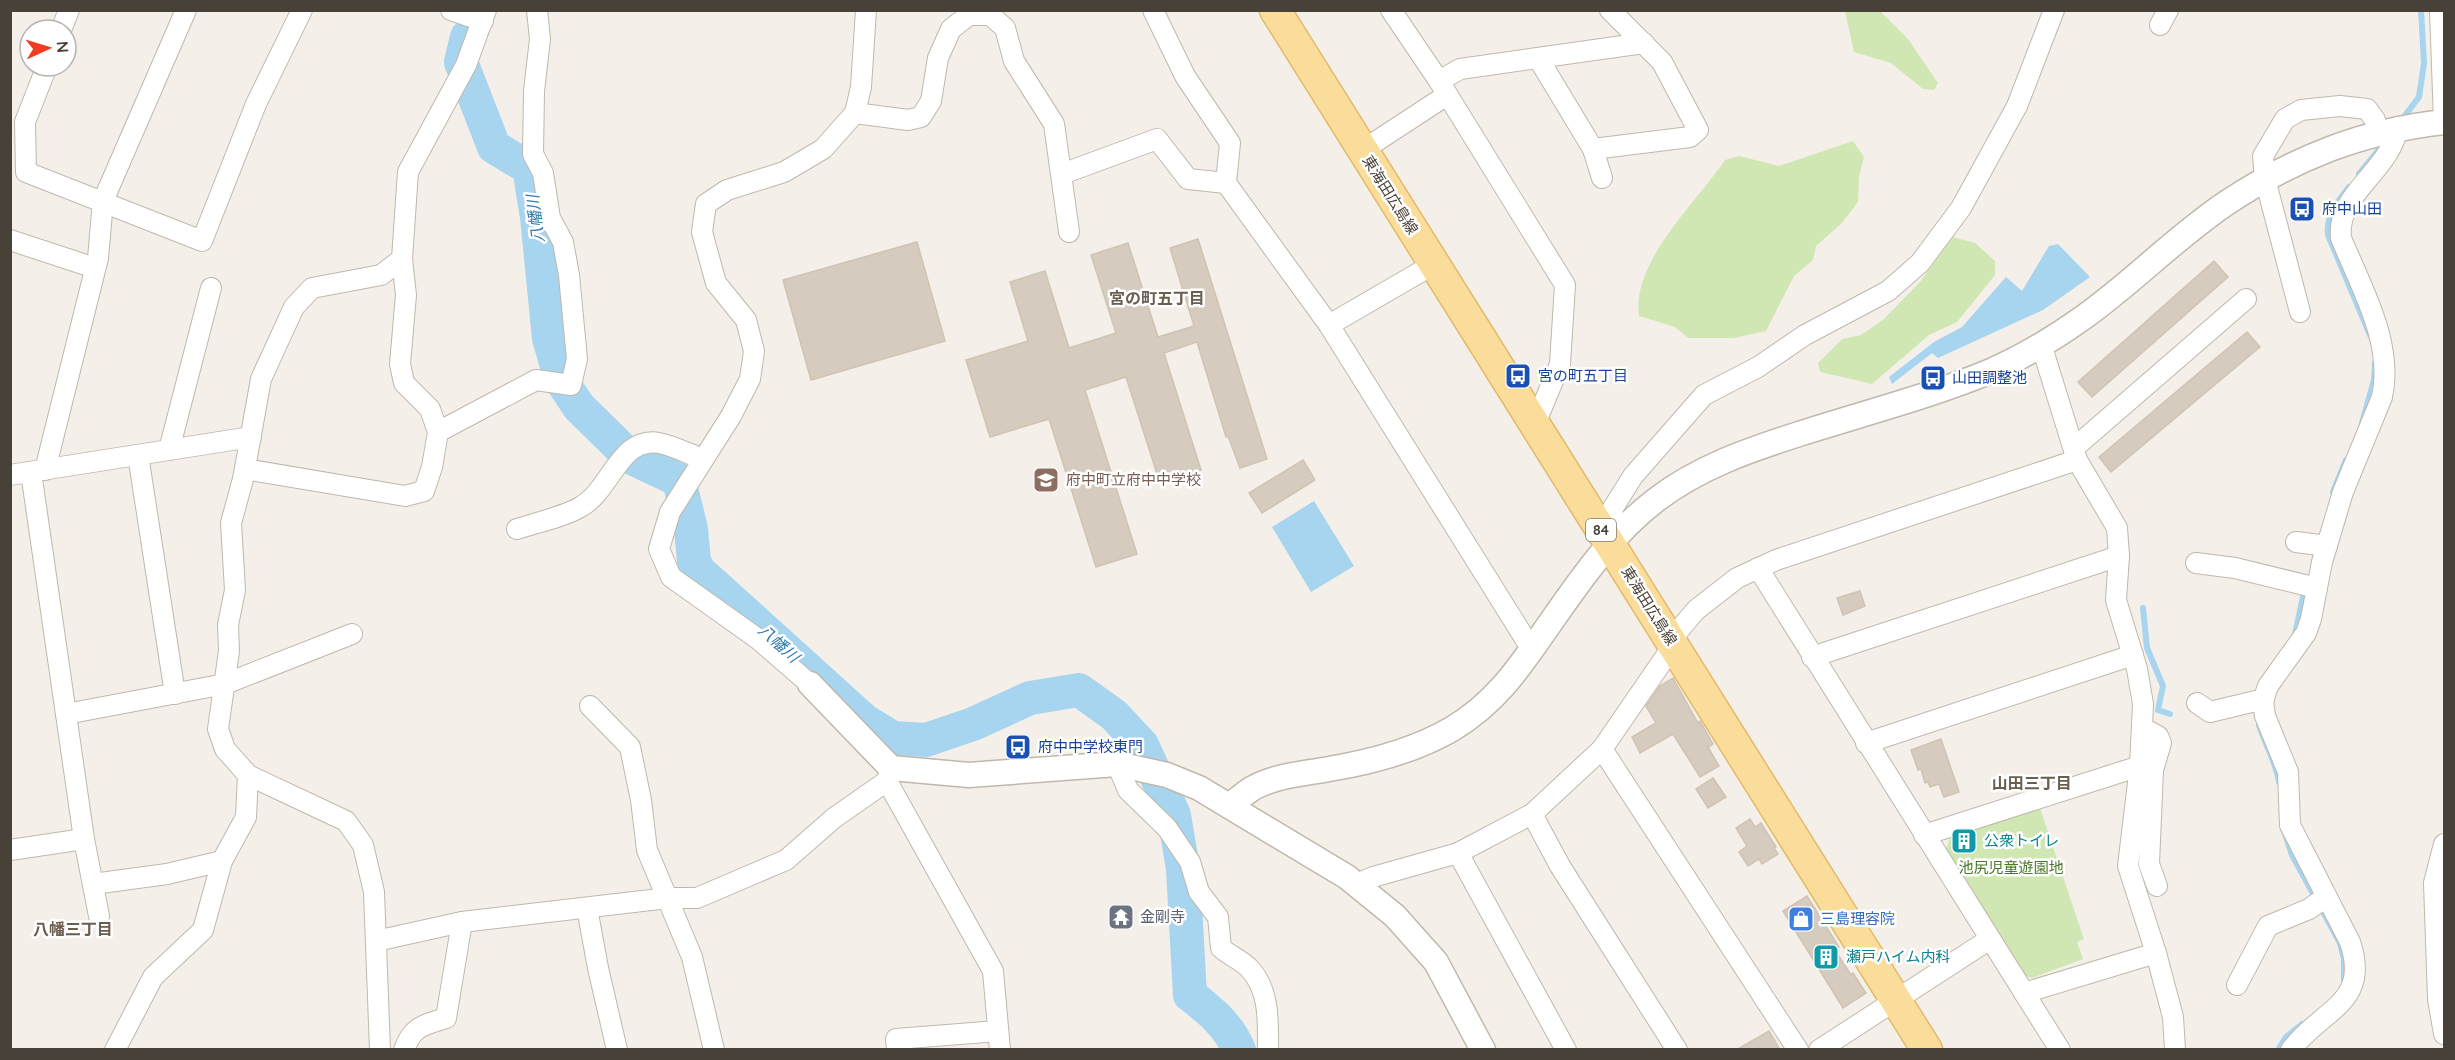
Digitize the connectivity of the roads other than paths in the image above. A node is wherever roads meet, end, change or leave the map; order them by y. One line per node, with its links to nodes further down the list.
1 (186, 10): 26 (street)
2 (302, 10): 26 (street)
3 (451, 10): 12 (street)
4 (537, 10): 38 (street)
5 (866, 10): 17 (street)
6 (1153, 10): 25 (street)
7 (1275, 10): 20 (main road, 東海田広島線 / 84)
8 (1391, 10): 16 (street)
9 (1610, 10): 13 (street)
10 (2054, 10): 48 (street)
11 (2440, 10): 18 (street)
12 (485, 16): 29 (street)
13 (1644, 43): 14 (street); 21 (street)
14 (1538, 58): 16 (street); 21 (street)
15 (42, 78): 26 (street)
16 (1443, 88): 20 (street); 37 (street)
17 (855, 113): 22 (street); 43 (street)
18 (2445, 122): 19 (street)
19 (2388, 130): 24 (street); 24 (street); 52 (street)
20 (1363, 150): 30 (main road, 東海田広島線 / 84)
21 (1593, 150): 23 (street)
22 (1062, 174): 25 (street); 27 (street)
23 (1602, 178)
24 (2265, 179): 34 (street); 36 (street)
25 (1226, 183): 35 (street)
26 (103, 201): 31 (street)
27 (1070, 232)
28 (10, 240): 31 (street)
29 (402, 259): 38 (street); 39 (street)
30 (1434, 264): 35 (street); 37 (main road, 東海田広島線 / 84)
31 (95, 268): 45 (street)
32 (211, 288): 40 (street)
33 (2246, 299): 41 (street)
34 (2300, 312)
35 (1329, 325): 55 (street)
36 (2041, 344): 41 (street); 48 (street)
37 (1535, 424): 48 (main road, 東海田広島線 / 84)
38 (438, 432): 44 (street)
39 (251, 436): 40 (street); 44 (street)
40 (169, 450): 42 (street)
41 (2076, 454): 49 (street); 51 (street)
42 (138, 455): 45 (street); 60 (street)
43 (703, 459): 47 (street); 59 (street)
44 (245, 469): 58 (street)
45 (38, 471): 46 (street); 64 (street)
46 (10, 475)
47 (517, 529)
48 (1609, 543): 54 (main road, 東海田広島線 / 84); 55 (street)
49 (2119, 556): 56 (street); 57 (street)
50 (2196, 562): 52 (street)
51 (1758, 568): 54 (street); 57 (street)
52 (2310, 587): 61 (street)
53 (352, 634): 58 (street)
54 (1673, 644): 67 (street); 93 (main road, 東海田広島線 / 84)
55 (1532, 650): 72 (street)
56 (2133, 655): 65 (street); 66 (street)
57 (1812, 657): 66 (street)
58 (225, 684): 60 (street); 70 (street)
59 (810, 684): 71 (street)
60 (175, 694): 64 (street)
61 (2256, 701): 62 (street); 84 (street)
62 (2197, 703)
63 (590, 706): 83 (street)
64 (66, 714): 75 (street)
65 (2143, 728): 69 (street); 82 (street)
66 (1866, 743): 74 (street)
67 (1602, 749): 73 (street); 106 (street)
68 (1117, 764): 71 (street); 72 (street); 103 (street)
69 (2140, 766): 74 (street); 90 (street)
70 (248, 775): 79 (street); 89 (street)
71 (889, 775): 83 (street); 95 (street)
72 (1230, 805): 80 (street)
73 (1532, 814): 78 (street); 105 (street)
74 (1924, 835): 88 (street)
75 (84, 839): 77 (street); 81 (street)
76 (2445, 844): 94 (street)
77 (10, 850)
78 (1458, 853): 80 (street); 104 (street)
79 (222, 861): 81 (street); 97 (street)
80 (1357, 884): 96 (street)
81 (93, 885): 86 (street)
82 (2157, 886)
83 (668, 898): 85 (street); 101 (street)
84 (2320, 902): 91 (street); 111 (street)
85 (587, 908): 87 (street); 100 (street)
86 (99, 916)
87 (462, 922): 89 (street); 99 (street)
88 (1990, 939): 92 (street); 93 (street)
89 (375, 941): 98 (street)
90 (2156, 953): 92 (street); 110 (street)
91 (2237, 985)
92 (2024, 993): 109 (street)
93 (1895, 999): 107 (street); 108 (main road, 東海田広島線 / 84)
94 (2445, 1034)
95 (999, 1040): 102 (street)
96 (1482, 1048)
97 (115, 1050)
98 (380, 1050)
99 (404, 1050)
100 (617, 1050)
101 (714, 1050)
102 (897, 1050)
103 (1268, 1050)
104 (1566, 1050)
105 (1677, 1050)
106 (1798, 1050)
107 (1819, 1050)
108 (1927, 1050)
109 (2060, 1050)
110 (2175, 1050)
111 (2290, 1050)

